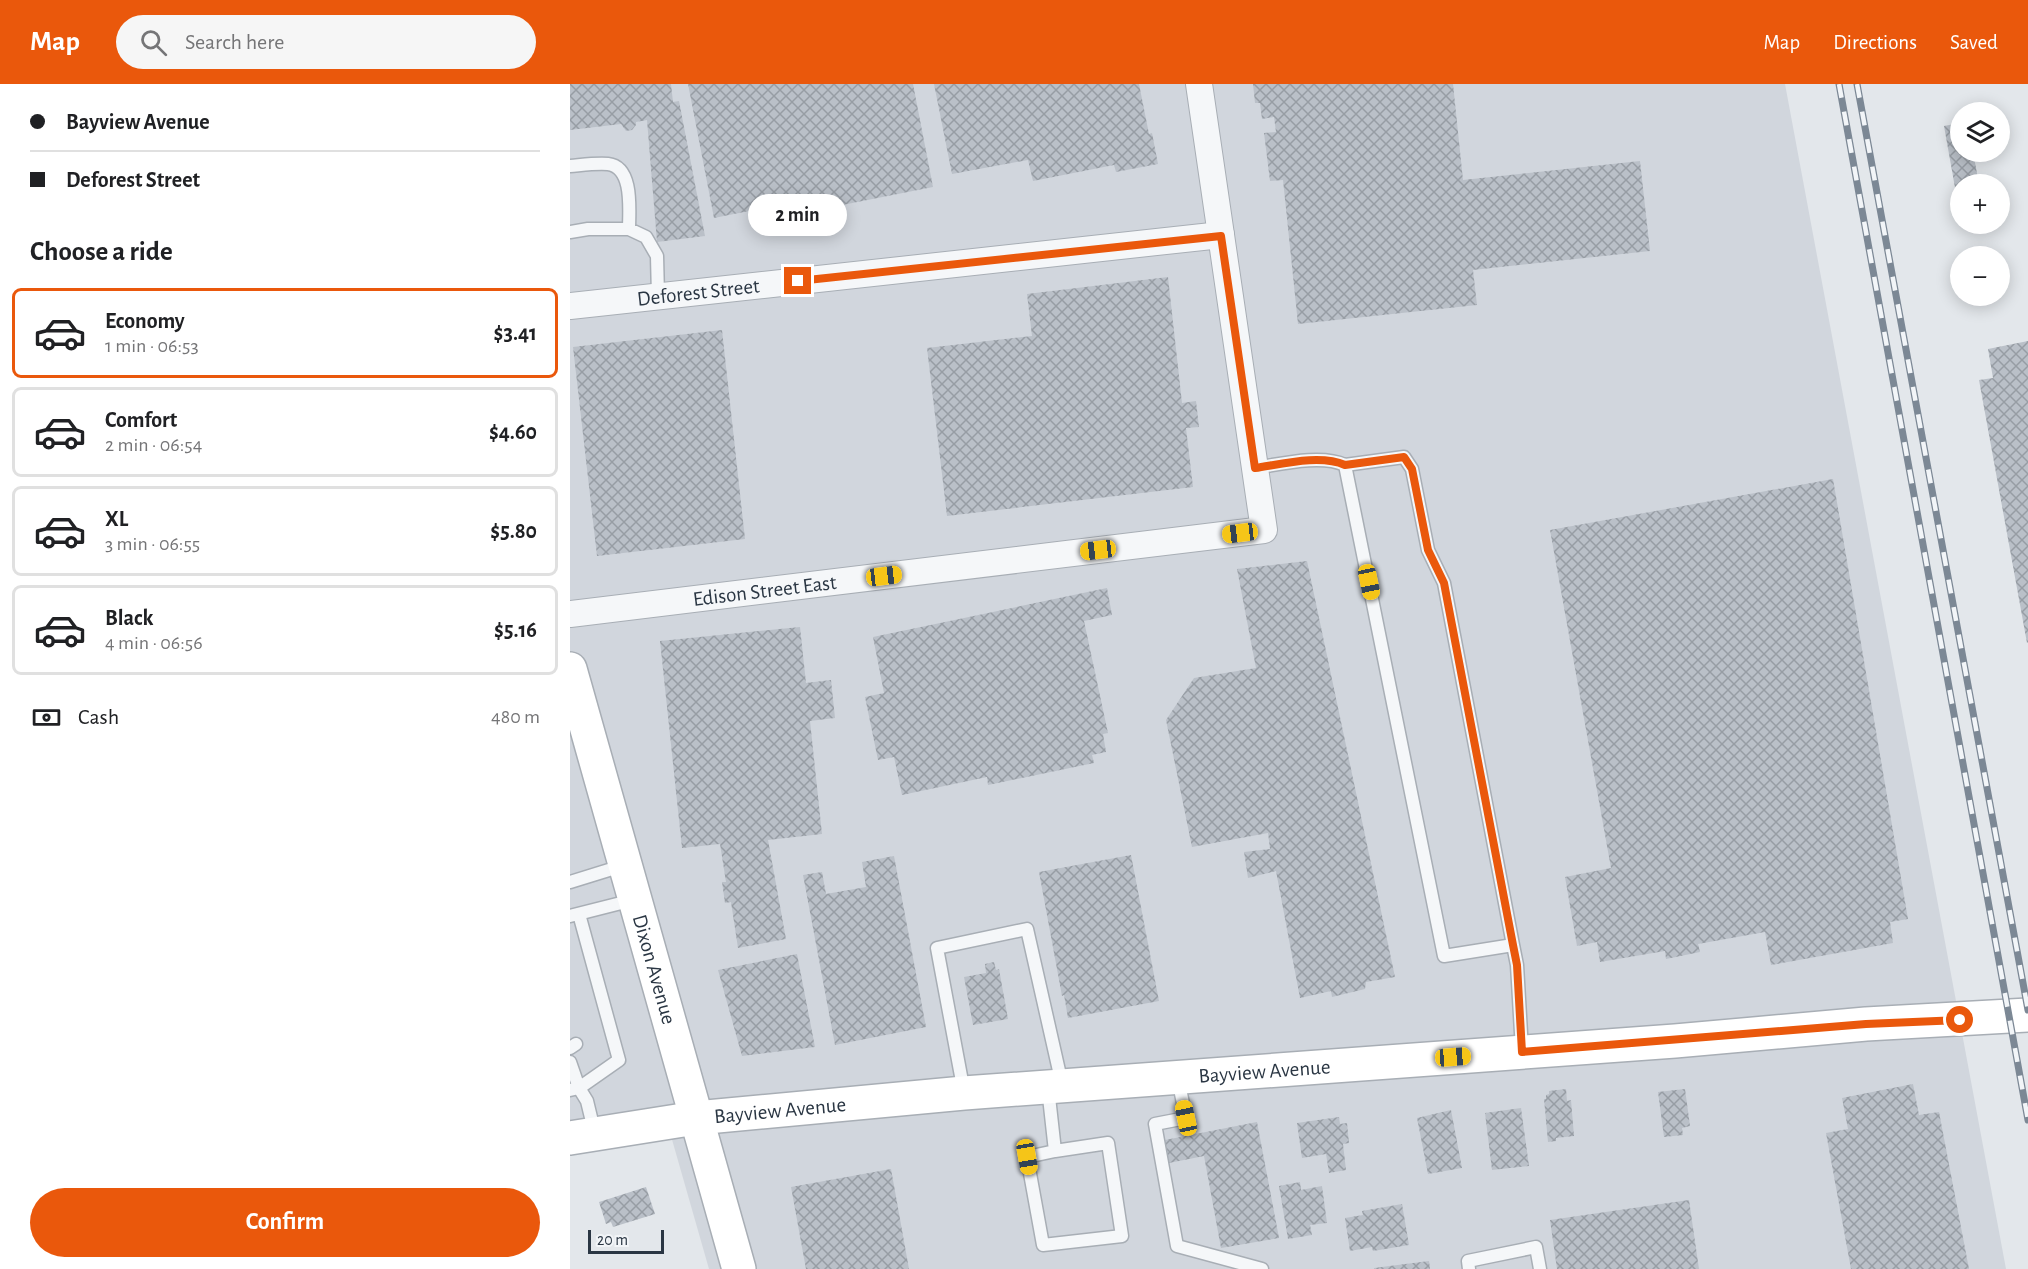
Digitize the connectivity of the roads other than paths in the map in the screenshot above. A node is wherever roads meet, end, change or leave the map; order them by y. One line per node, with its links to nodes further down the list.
1 (1199, 84): 5 (street, Edison Street East)
2 (570, 166): 3 (lane)
3 (629, 229): 4 (lane); 6 (lane)
4 (570, 231)
5 (1221, 236): 6 (street, Deforest Street); 9 (street, Edison Street East)
6 (657, 296): 7 (street, Deforest Street)
7 (570, 306)
8 (1345, 465): 9 (lane); 16 (lane); 16 (lane)
9 (1255, 468): 10 (street, Edison Street East)
10 (570, 614)
11 (570, 669): 12 (street, Dixon Avenue)
12 (626, 865): 13 (lane); 14 (street, Dixon Avenue)
13 (570, 882)
14 (635, 899): 15 (lane); 24 (street, Dixon Avenue)
15 (574, 915): 22 (lane)
16 (1513, 945): 18 (lane)
17 (2028, 1015): 18 (street, Bayview Avenue)
18 (1522, 1052): 20 (street, Bayview Avenue)
19 (570, 1062): 22 (lane)
20 (1178, 1077): 21 (street, Bayview Avenue); 28 (lane)
21 (1055, 1086): 23 (street, Bayview Avenue); 23 (lane); 26 (lane)
22 (575, 1089): 25 (lane)
23 (964, 1093): 24 (street, Bayview Avenue)
24 (696, 1118): 25 (street, Bayview Avenue); 27 (street, Dixon Avenue)
25 (582, 1136)
26 (1055, 1151): 26 (lane)
27 (739, 1269)
28 (1262, 1269)
29 (1469, 1269): 30 (lane)
30 (1539, 1269)

